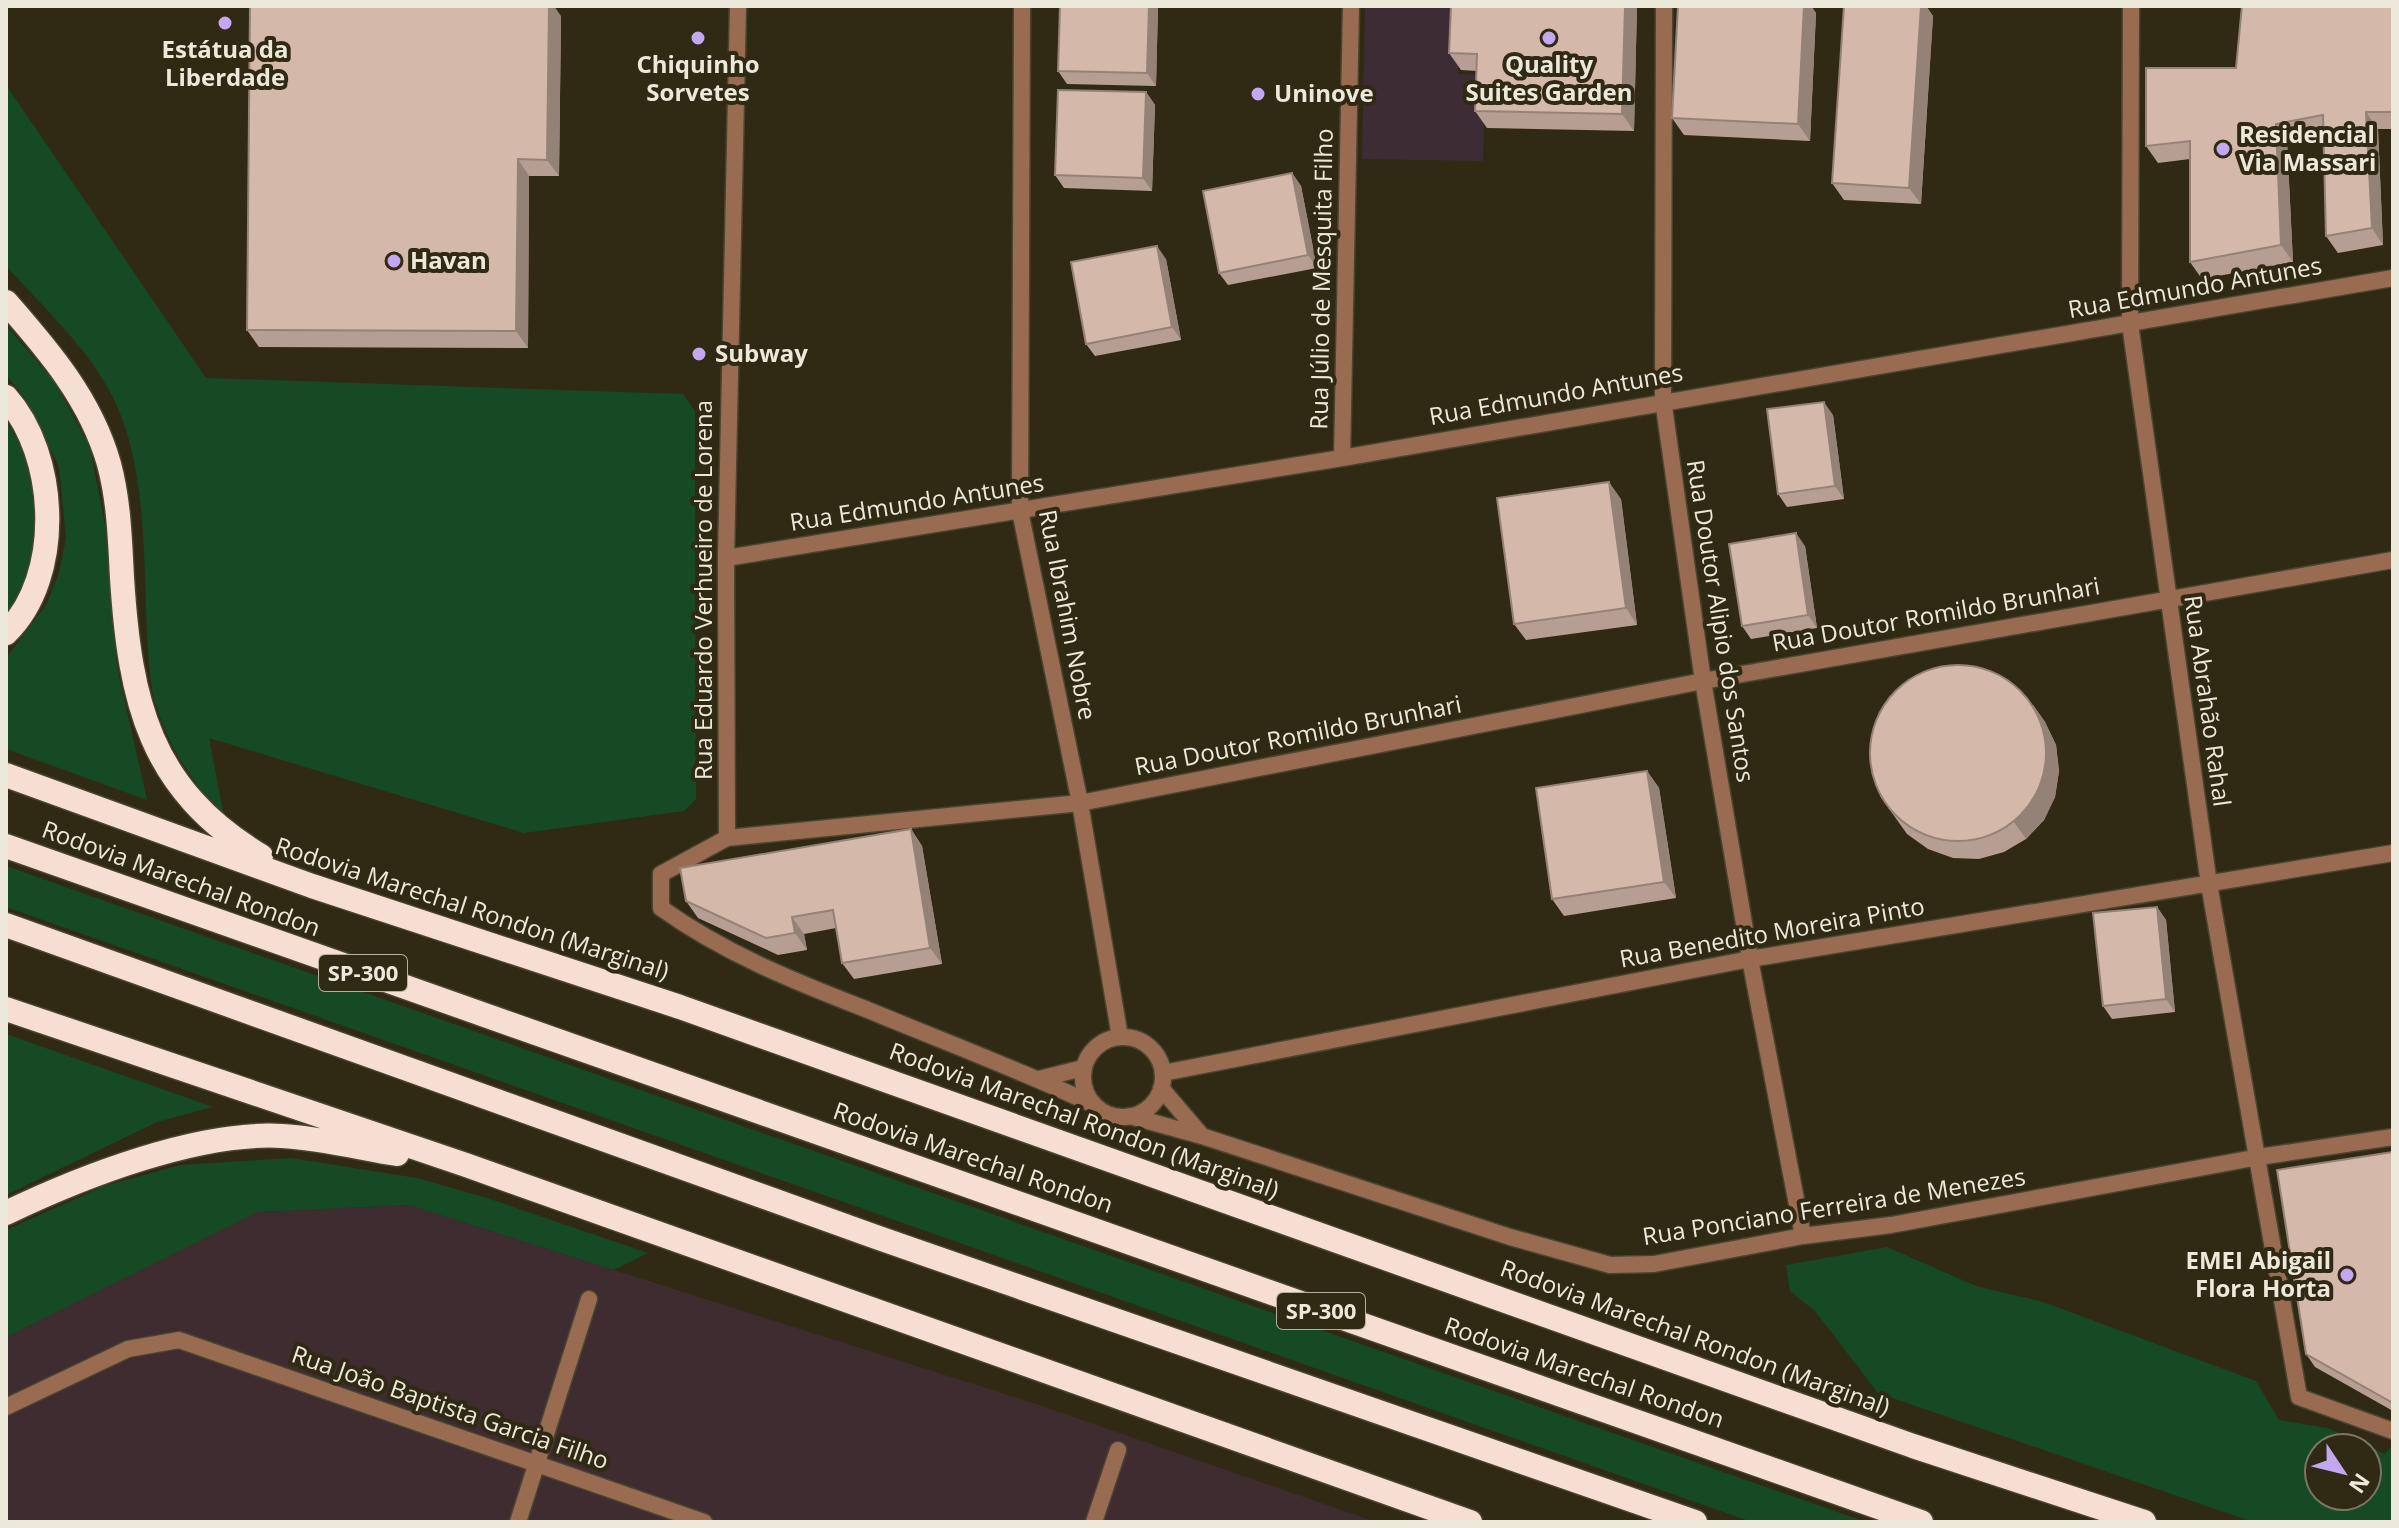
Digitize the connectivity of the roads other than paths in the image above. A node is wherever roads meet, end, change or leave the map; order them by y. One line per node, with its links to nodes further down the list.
1 (738, 6): 13 (street, Rua Eduardo Verhueiro de Lorena)
2 (1022, 6): 12 (street, Rua Ibrahim Nobre)
3 (1351, 6): 11 (street, Rua Júlio de Mesquita Filho)
4 (1664, 6): 10 (street, Rua Doutor Alipio dos Santos)
5 (2131, 6): 8 (street, Rua Abrahão Rahal)
6 (2393, 278): 8 (street, Rua Edmundo Antunes)
7 (6, 302): 24 (highway)
8 (2130, 324): 10 (street, Rua Edmundo Antunes); 15 (street, Rua Abrahão Rahal)
9 (6, 397): 16 (highway)
10 (1663, 400): 11 (street, Rua Edmundo Antunes); 17 (street, Rua Doutor Alipio dos Santos)
11 (1342, 458): 12 (street, Rua Edmundo Antunes)
12 (1020, 511): 13 (street, Rua Edmundo Antunes); 19 (street, Rua Ibrahim Nobre)
13 (726, 558): 20 (street, Rua Eduardo Verhueiro de Lorena)
14 (2393, 560): 15 (street, Rua Doutor Romildo Brunhari)
15 (2169, 599): 17 (street, Rua Doutor Romildo Brunhari); 23 (street, Rua Abrahão Rahal)
16 (6, 633)
17 (1703, 681): 19 (street, Rua Doutor Romildo Brunhari); 26 (street, Rua Doutor Alipio dos Santos)
18 (6, 775): 24 (highway, Rodovia Marechal Rondon (Marginal))
19 (1080, 803): 20 (street, Rua Doutor Romildo Brunhari); 28 (street, Rua Ibrahim Nobre)
20 (727, 838): 30 (street, Rua Doutor Romildo Brunhari)
21 (6, 846): 50 (highway, Rodovia Marechal Rondon / SP-300)
22 (2393, 853): 23 (street, Rua Benedito Moreira Pinto)
23 (2209, 884): 26 (street, Rua Benedito Moreira Pinto); 36 (street, Rua Abrahão Rahal)
24 (312, 886): 51 (highway, Rodovia Marechal Rondon (Marginal))
25 (6, 925): 49 (highway)
26 (1750, 959): 31 (street, Rua Benedito Moreira Pinto); 39 (street, Rua Doutor Alipio dos Santos)
27 (6, 1009): 37 (highway)
28 (1120, 1037): 29 (street); 31 (street)
29 (1083, 1068): 30 (street); 32 (street)
30 (1039, 1079): 32 (street, Rua Doutor Romildo Brunhari)
31 (1162, 1080): 33 (street); 34 (street)
32 (1094, 1105): 33 (street)
33 (1130, 1116): 34 (street, Rua Ponciano Ferreira de Menezes)
34 (1202, 1136): 39 (street, Rua Ponciano Ferreira de Menezes)
35 (2393, 1137): 36 (street, Rua Ponciano Ferreira de Menezes)
36 (2259, 1157): 39 (street, Rua Ponciano Ferreira de Menezes); 42 (street, Rua Abrahão Rahal)
37 (466, 1165): 38 (highway); 48 (highway)
38 (6, 1213)
39 (1803, 1236)
40 (589, 1299): 44 (street)
41 (6, 1407): 44 (street, Rua João Baptista Garcia Filho)
42 (2393, 1431)
43 (1118, 1450): 47 (street)
44 (538, 1463): 45 (street); 46 (street, Rua João Baptista Garcia Filho)
45 (518, 1522)
46 (704, 1522)
47 (1094, 1522)
48 (1470, 1522)
49 (1695, 1522)
50 (1921, 1522)
51 (2144, 1522)

